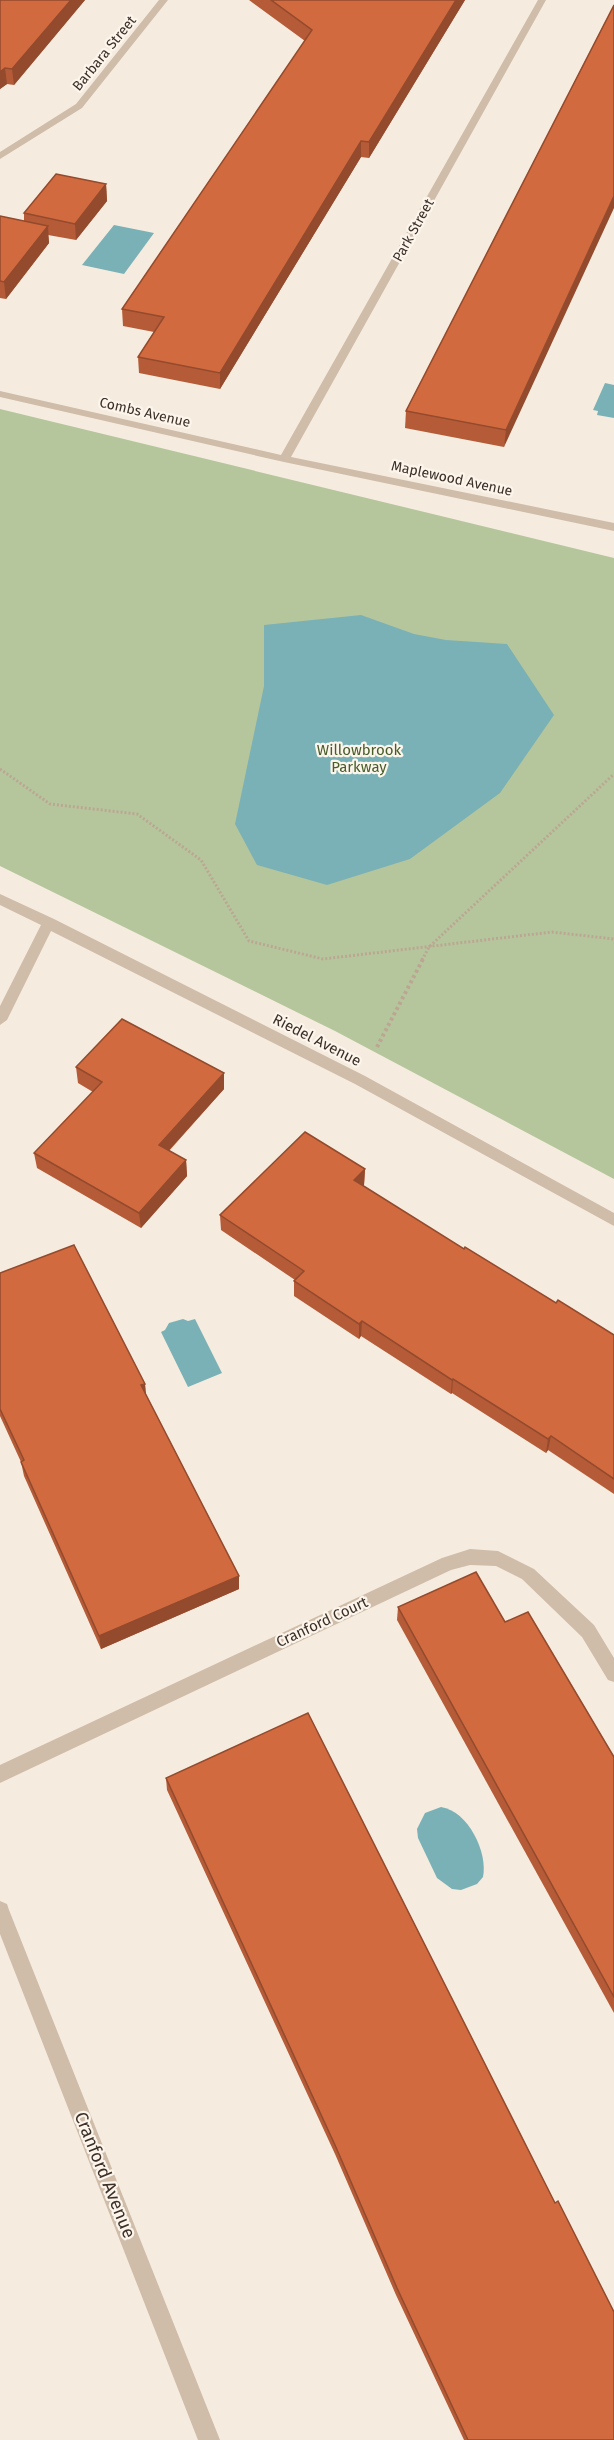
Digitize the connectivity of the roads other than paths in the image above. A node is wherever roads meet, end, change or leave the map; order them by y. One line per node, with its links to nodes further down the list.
1 (164, 0): 3 (street, Barbara Street)
2 (542, 0): 5 (street, Park Street)
3 (0, 156)
4 (0, 394): 5 (street, Combs Avenue)
5 (284, 459): 6 (street, Maplewood Avenue)
6 (614, 527)
7 (0, 899): 8 (street, Riedel Avenue)
8 (49, 922): 9 (street); 10 (street, Riedel Avenue)
9 (0, 1020)
10 (614, 1220)
11 (614, 1674): 12 (street, Cranford Court)
12 (0, 1774)
13 (0, 1910): 14 (street, Cranford Avenue)
14 (209, 2440)

